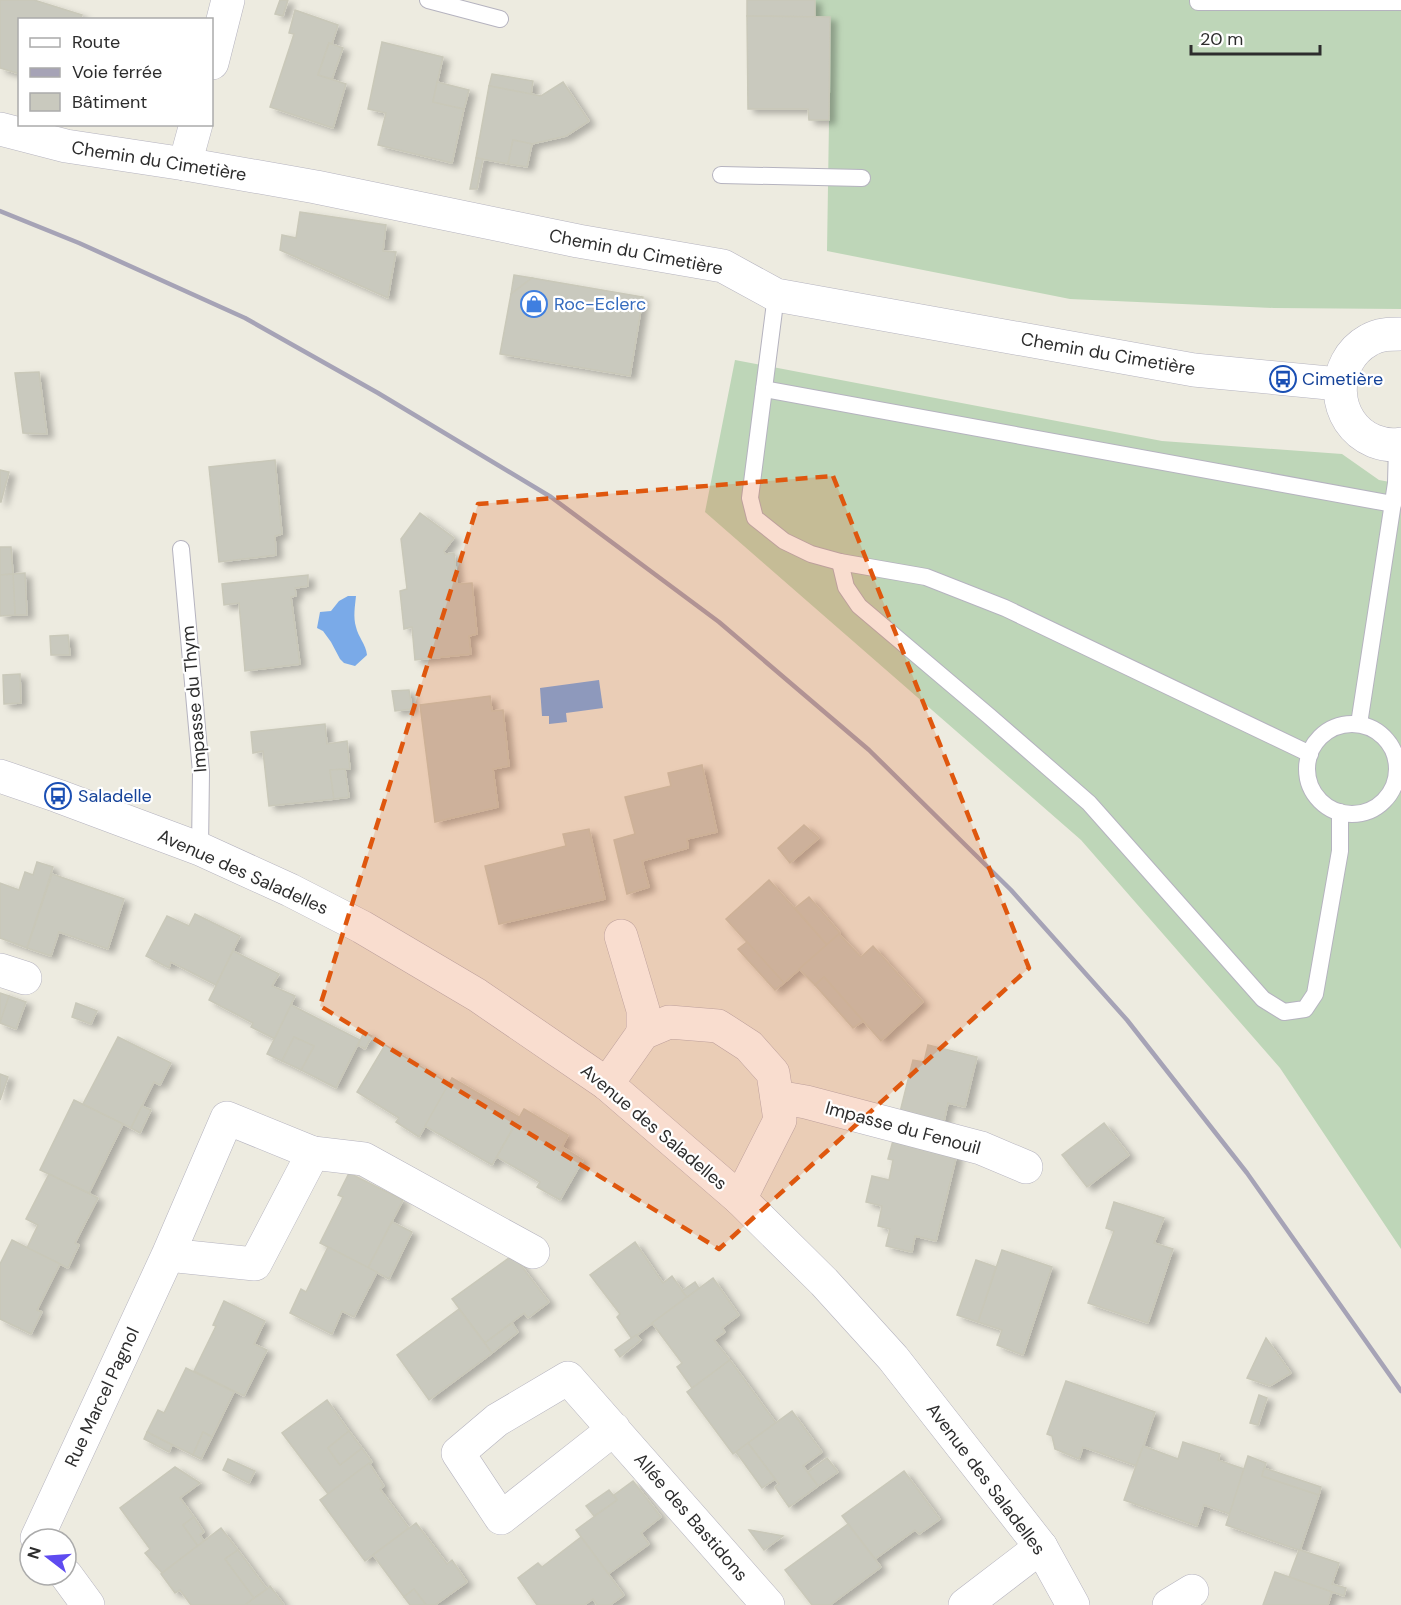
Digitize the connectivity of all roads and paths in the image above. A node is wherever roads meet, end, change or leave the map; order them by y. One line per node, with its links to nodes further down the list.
1 (228, 0): 8 (street)
2 (428, 0): 7 (lane)
3 (1198, 0): 4 (lane)
4 (1274, 1): 5 (lane)
5 (1340, 1): 6 (lane)
6 (1401, 2)
7 (500, 19)
8 (213, 59)
9 (195, 126): 11 (street)
10 (0, 129): 11 (street, Chemin du Cimetière)
11 (185, 164): 14 (street, Chemin du Cimetière)
12 (721, 175): 13 (lane)
13 (862, 178)
14 (776, 296): 16 (street, Chemin du Cimetière); 17 (lane)
15 (1401, 334): 16 (street)
16 (1340, 384): 18 (street)
17 (764, 389): 19 (lane); 21 (lane)
18 (1399, 445): 19 (lane)
19 (1393, 504): 22 (lane)
20 (181, 549): 27 (lane, Impasse du Thym)
21 (840, 562): 23 (lane); 26 (lane)
22 (1359, 724): 23 (lane); 25 (lane)
23 (1310, 754): 26 (lane)
24 (0, 776): 27 (street, Avenue des Saladelles)
25 (1398, 781): 26 (lane)
26 (1340, 812)
27 (200, 849): 30 (street, Avenue des Saladelles)
28 (621, 936): 29 (street)
29 (643, 1034): 30 (street); 31 (street)
30 (607, 1084): 34 (street, Avenue des Saladelles)
31 (777, 1097): 33 (street, Impasse du Fenouil); 34 (street)
32 (313, 1153): 35 (street, Rue Marcel Pagnol); 36 (street); 36 (street, Rue Marcel Pagnol)
33 (1026, 1167)
34 (740, 1199): 39 (street, Avenue des Saladelles)
35 (532, 1252)
36 (168, 1255): 38 (street, Rue Marcel Pagnol)
37 (614, 1429): 37 (street, Allée des Bastidons); 42 (street, Allée des Bastidons)
38 (42, 1527)
39 (1041, 1547): 43 (street); 44 (street, Avenue des Saladelles)
40 (75, 1587): 41 (street)
41 (88, 1605)
42 (768, 1605)
43 (965, 1605)
44 (1073, 1605)

